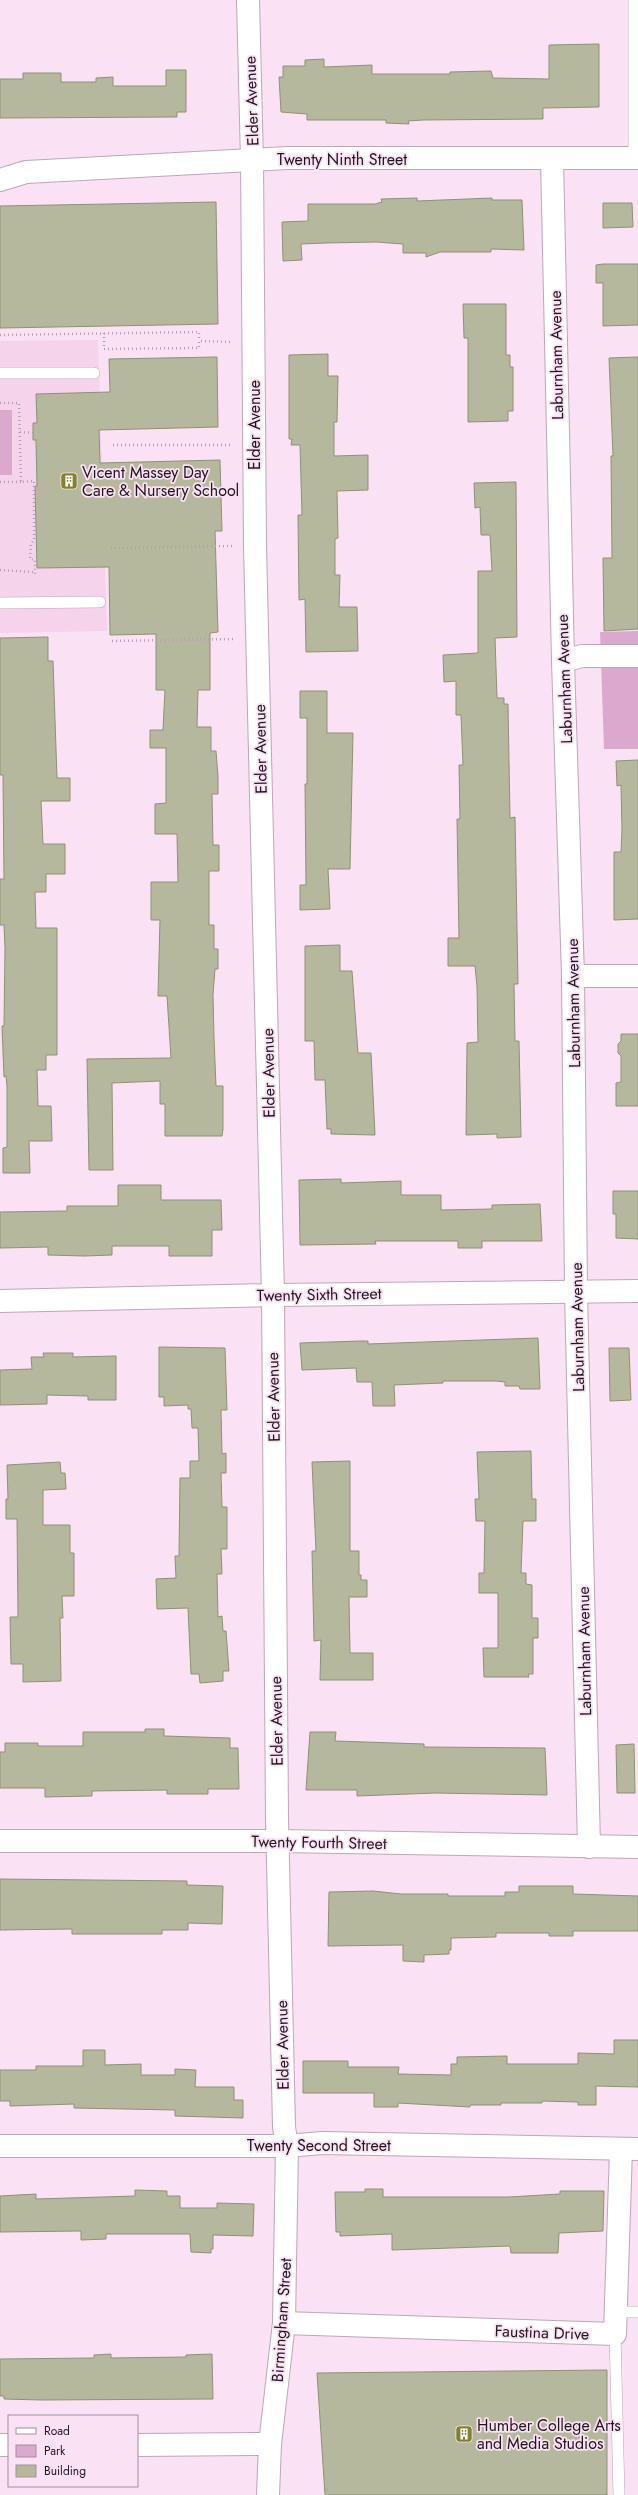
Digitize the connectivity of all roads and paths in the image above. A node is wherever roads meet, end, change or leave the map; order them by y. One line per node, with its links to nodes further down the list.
1 (248, 0): 5 (street, Elder Avenue)
2 (634, 0): 3 (lane)
3 (636, 158): 4 (street, Twenty Ninth Street)
4 (552, 159): 5 (street, Twenty Ninth Street); 28 (street, Laburnham Avenue)
5 (252, 160): 6 (street, Twenty Ninth Street); 20 (street, Elder Avenue)
6 (0, 180)
7 (104, 333): 8 (path); 9 (path); 9 (path)
8 (0, 335)
9 (199, 341): 10 (path)
10 (236, 342)
11 (0, 373): 12 (lane)
12 (94, 373)
13 (0, 403): 14 (path)
14 (20, 432): 15 (path); 19 (path)
15 (33, 433)
16 (238, 445): 17 (path)
17 (113, 446)
18 (0, 482): 19 (path)
19 (21, 482): 22 (path)
20 (255, 546): 21 (path); 33 (street, Elder Avenue)
21 (111, 548)
22 (0, 570)
23 (100, 602): 24 (lane)
24 (0, 603)
25 (241, 639): 26 (path)
26 (112, 641)
27 (638, 656): 28 (street)
28 (563, 660): 29 (street, Laburnham Avenue)
29 (573, 976): 30 (street); 32 (street, Laburnham Avenue)
30 (638, 976)
31 (638, 1291): 32 (street, Twenty Sixth Street)
32 (576, 1292): 33 (street, Twenty Sixth Street); 37 (street, Laburnham Avenue)
33 (273, 1295): 34 (street, Twenty Sixth Street); 36 (street, Elder Avenue)
34 (0, 1301)
35 (0, 1841): 36 (street, Twenty Fourth Street)
36 (278, 1841): 37 (street, Twenty Fourth Street); 40 (street, Elder Avenue)
37 (589, 1847): 38 (street, Twenty Fourth Street)
38 (638, 1847)
39 (0, 2146): 40 (street, Twenty Second Street)
40 (287, 2146): 41 (street, Twenty Second Street); 43 (street, Birmingham Street)
41 (630, 2149): 42 (street)
42 (628, 2312): 44 (street)
43 (284, 2323): 44 (street, Faustina Drive); 45 (street, Birmingham Street)
44 (615, 2334): 48 (lane)
45 (270, 2444): 46 (street); 47 (street, Birmingham Street)
46 (138, 2445)
47 (268, 2495)
48 (620, 2495)

